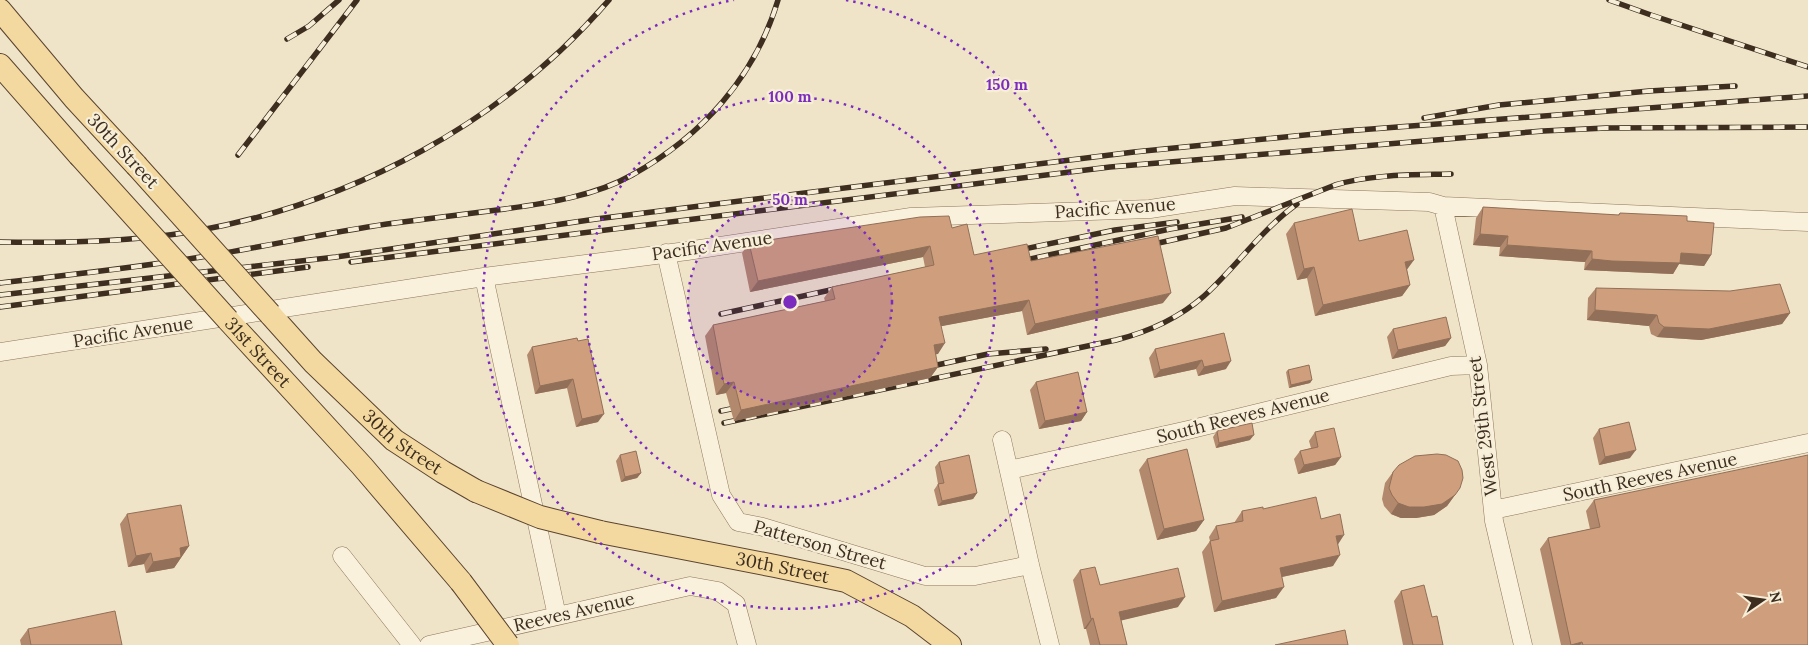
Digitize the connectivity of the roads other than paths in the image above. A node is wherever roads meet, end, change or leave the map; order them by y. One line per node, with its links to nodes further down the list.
1 (0, 10): 20 (main road, 30th Street, bridge)
2 (0, 65): 18 (main road, 31st Street, bridge)
3 (1436, 204): 4 (street, Pacific Avenue); 5 (street, Pacific Avenue); 8 (street, West 29th Street)
4 (1808, 222)
5 (666, 253): 6 (street, Pacific Avenue); 14 (street, Patterson Street)
6 (484, 277): 7 (street, Pacific Avenue); 15 (street)
7 (0, 352)
8 (1478, 365): 11 (street, South Reeves Avenue); 12 (street, West 29th Street)
9 (1002, 440): 11 (street)
10 (1808, 443): 12 (street, South Reeves Avenue)
11 (1009, 470): 14 (street)
12 (1493, 510): 22 (street, West 29th Street)
13 (342, 556): 16 (street)
14 (1030, 565): 21 (street)
15 (557, 616): 17 (street, Reeves Avenue); 19 (street, Reeves Avenue)
16 (412, 645)
17 (429, 645)
18 (508, 645)
19 (747, 645)
20 (950, 645)
21 (1050, 645)
22 (1523, 645)

